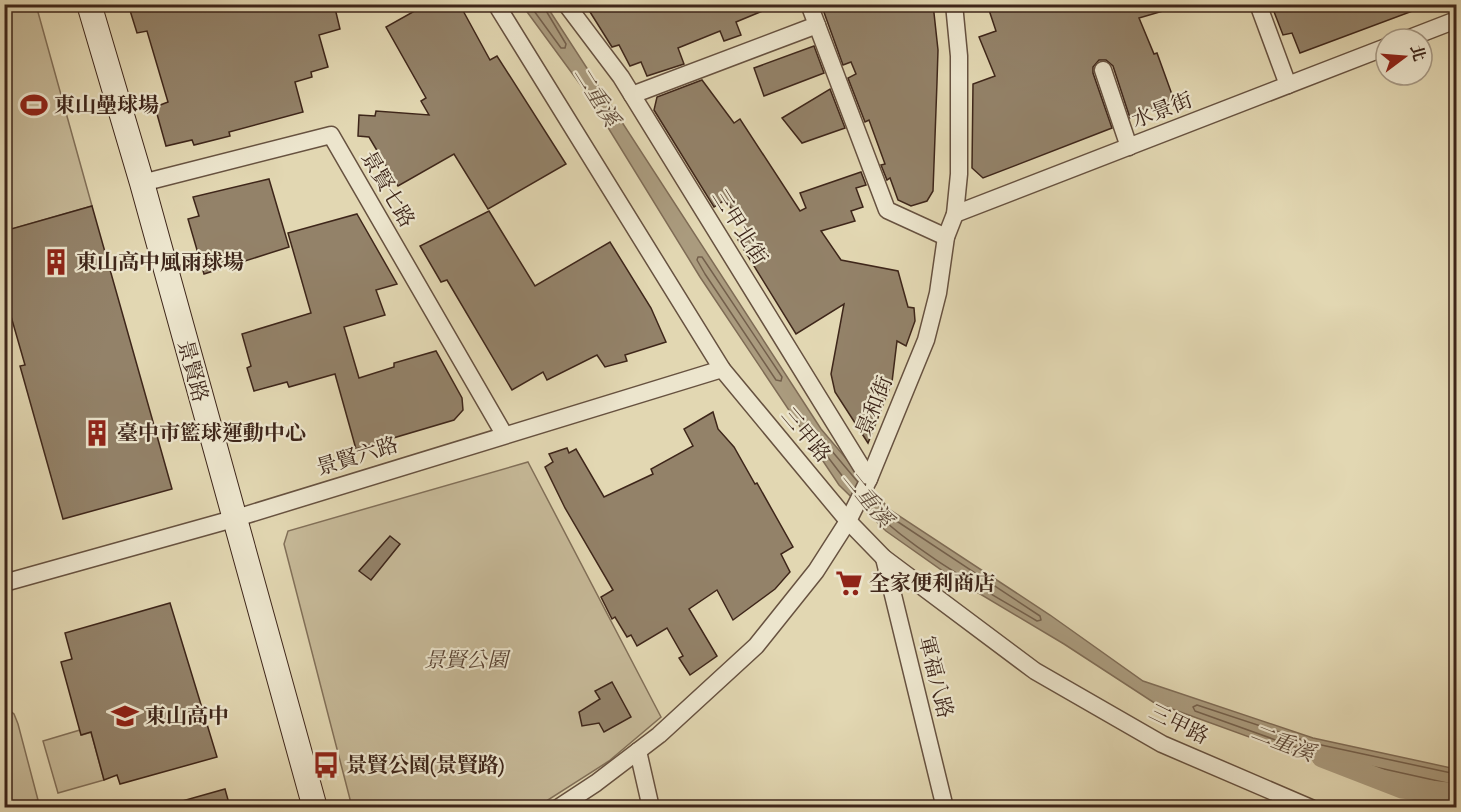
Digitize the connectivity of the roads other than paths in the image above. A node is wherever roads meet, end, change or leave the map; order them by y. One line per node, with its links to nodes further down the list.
1 (89, 4): 15 (street, 景賢路)
2 (496, 4): 18 (street, 三甲路)
3 (566, 4): 13 (street, 三甲北街)
4 (809, 4): 8 (street)
5 (954, 4): 16 (street, 景和街)
6 (1258, 4): 12 (street)
7 (1456, 20): 9 (street)
8 (817, 25): 13 (street); 17 (street)
9 (1434, 29)
10 (1374, 52): 12 (street, 水景街)
11 (1103, 70): 14 (street)
12 (1288, 85): 14 (street, 水景街)
13 (632, 95): 20 (street, 三甲北街)
14 (1129, 147): 16 (street, 水景街)
15 (142, 183): 19 (street, 景賢七路); 21 (street, 景賢路)
16 (955, 214): 17 (street, 景和街)
17 (946, 237): 20 (street, 景和街)
18 (722, 369): 19 (street, 景賢六路); 22 (street, 三甲路)
19 (504, 434): 21 (street, 景賢六路)
20 (869, 479): 22 (street, 景和街)
21 (233, 519): 24 (street, 景賢六路); 26 (street, 景賢路)
22 (848, 521): 23 (street, 三甲路); 25 (street, 景和街)
23 (884, 558): 29 (street, 軍福八路); 30 (street, 三甲路)
24 (4, 583)
25 (638, 751): 27 (street, 景和街); 28 (street)
26 (315, 807)
27 (558, 807)
28 (651, 807)
29 (945, 807)
30 (1311, 807)

